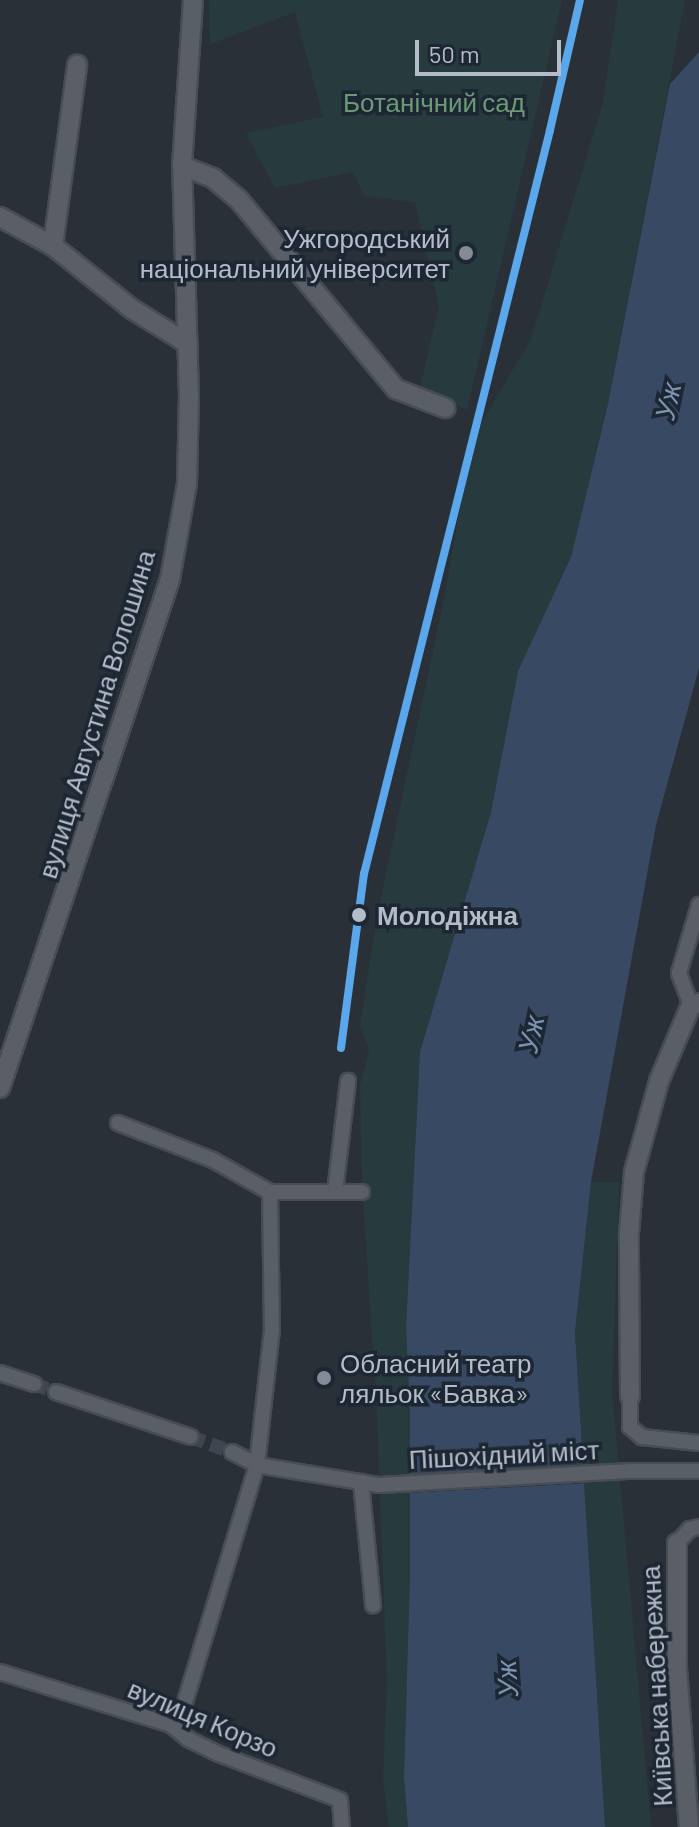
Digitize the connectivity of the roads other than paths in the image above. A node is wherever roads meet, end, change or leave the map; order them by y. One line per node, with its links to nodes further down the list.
1 (193, 0): 3 (street, вулиця Августина Волошина)
2 (77, 65): 5 (street)
3 (182, 166): 6 (street, вулиця Августина Волошина); 7 (street)
4 (0, 217): 5 (street)
5 (53, 246): 6 (street)
6 (188, 344): 11 (street, вулиця Августина Волошина)
7 (445, 408)
8 (699, 905): 9 (street)
9 (695, 1004): 19 (street)
10 (348, 1081): 14 (street)
11 (0, 1088)
12 (118, 1123): 13 (street)
13 (270, 1192): 14 (street); 23 (street)
14 (335, 1192): 15 (street)
15 (362, 1192)
16 (0, 1373): 17 (street)
17 (34, 1384)
18 (56, 1392): 20 (street)
19 (630, 1396): 21 (street)
20 (191, 1437)
21 (699, 1443)
22 (232, 1452): 23 (street, Пішохідний міст)
23 (257, 1465): 25 (street, Пішохідний міст); 30 (street)
24 (699, 1471): 25 (street, Пішохідний міст)
25 (361, 1482): 28 (street)
26 (699, 1527): 27 (street)
27 (677, 1543): 32 (street, Київська набережна)
28 (373, 1605)
29 (0, 1672): 30 (street, вулиця Корзо)
30 (171, 1725): 31 (street, вулиця Корзо)
31 (342, 1827)
32 (689, 1827)

